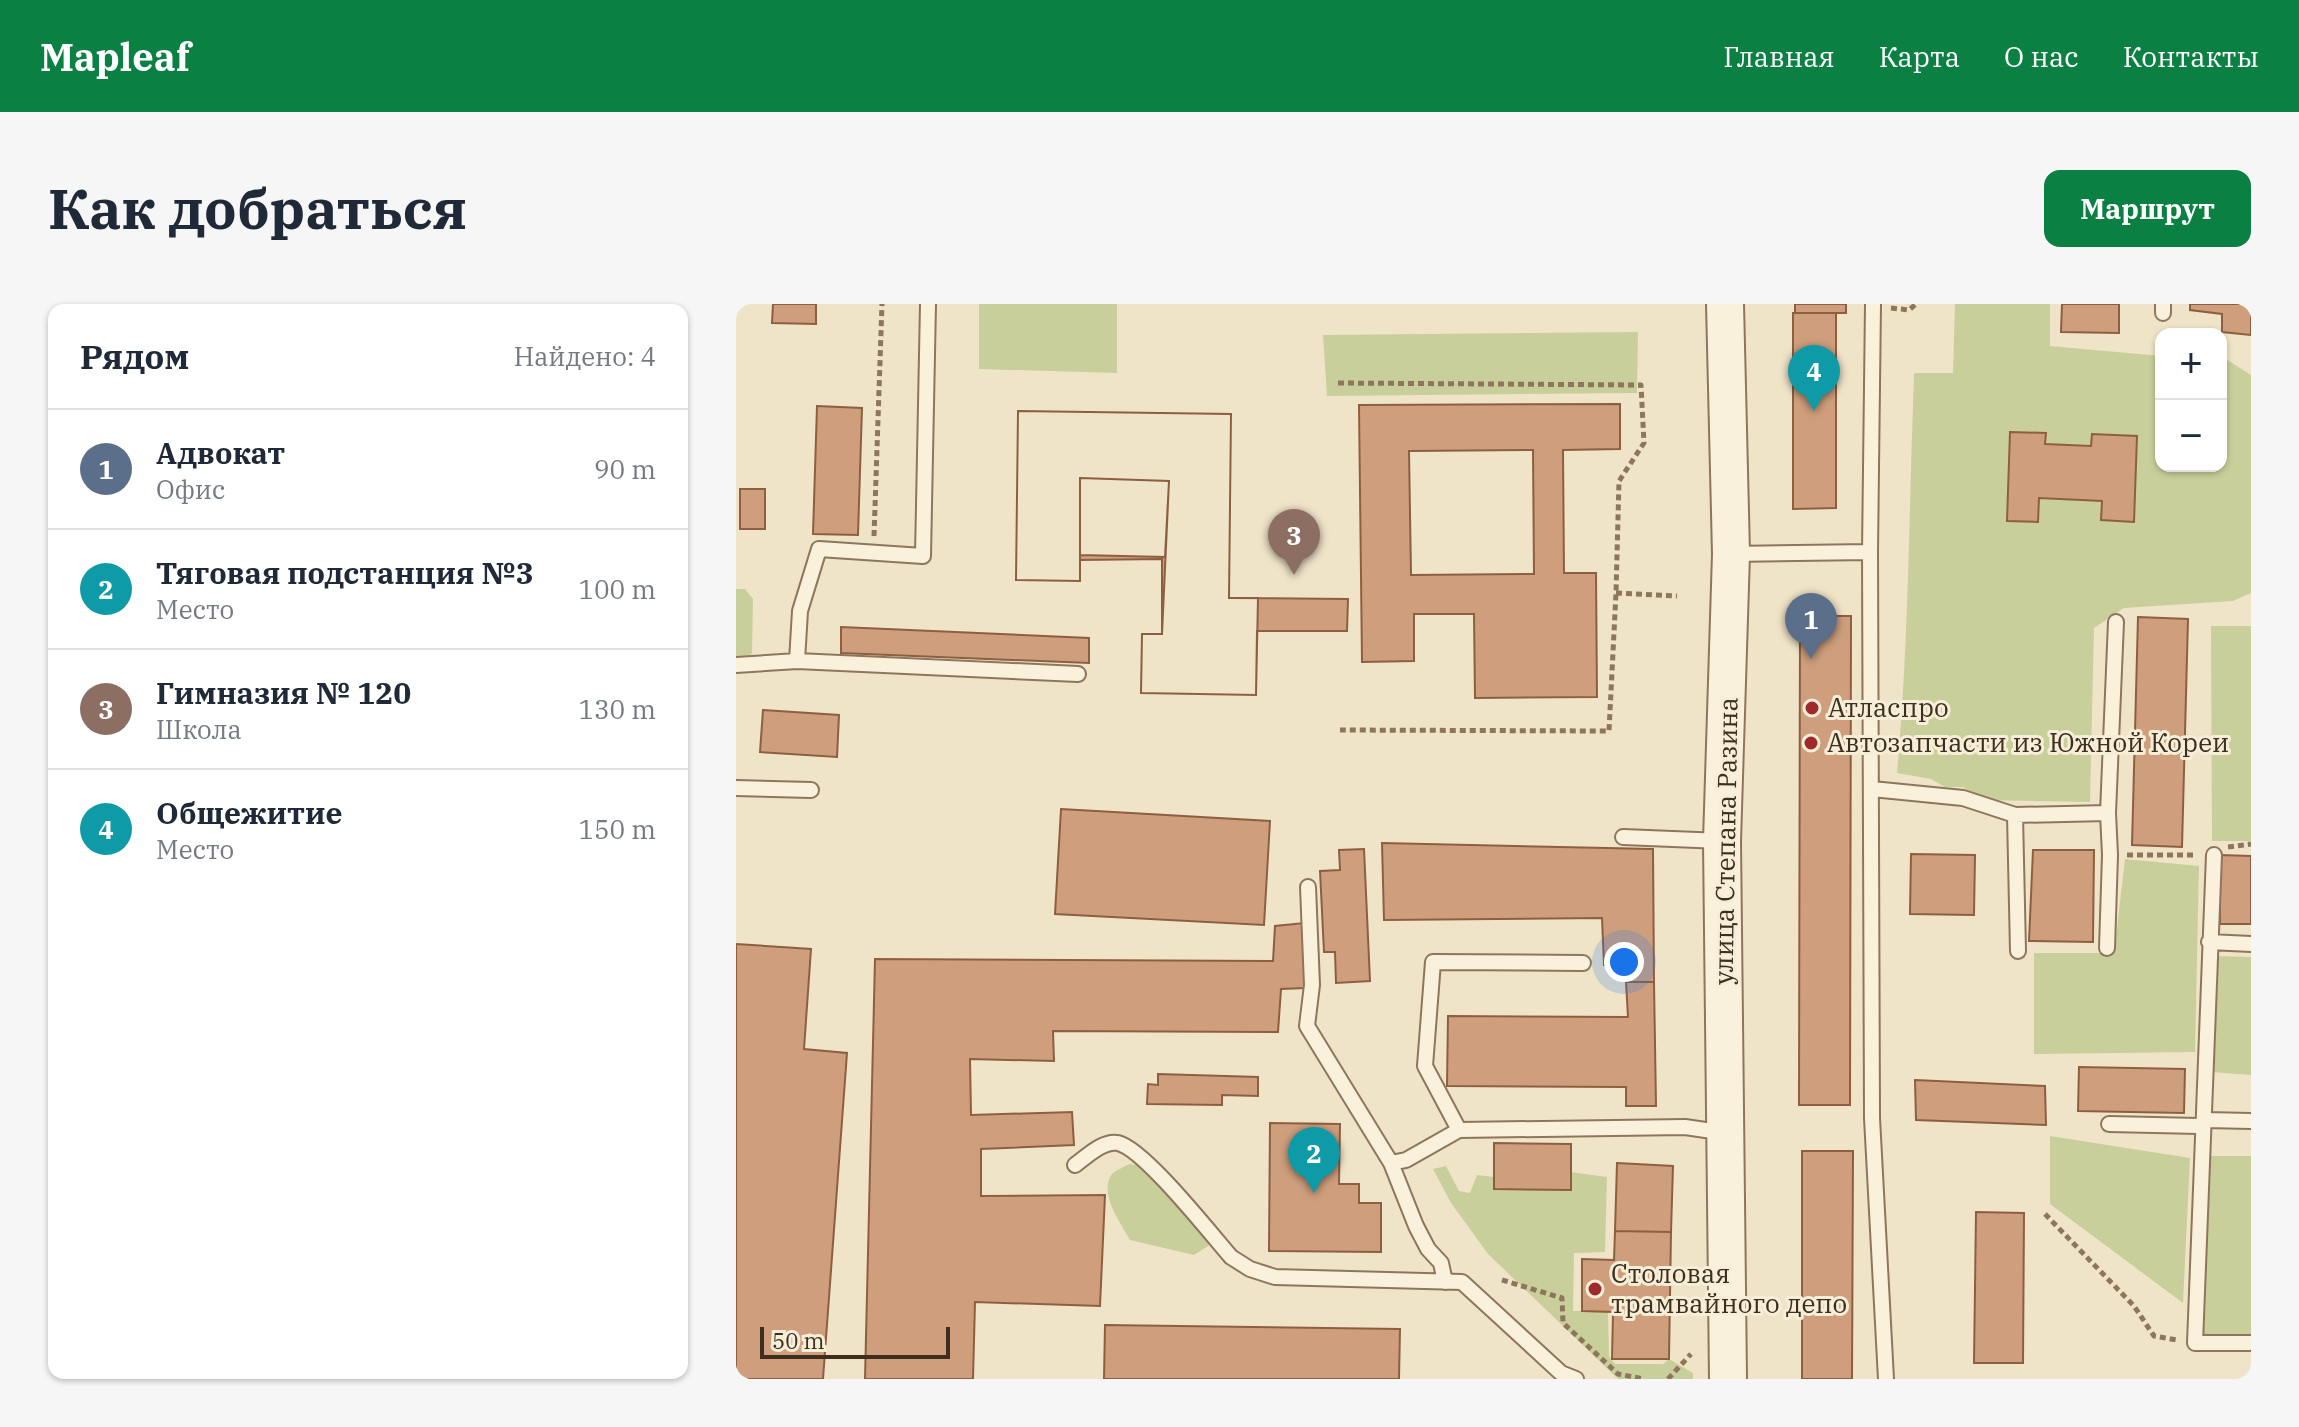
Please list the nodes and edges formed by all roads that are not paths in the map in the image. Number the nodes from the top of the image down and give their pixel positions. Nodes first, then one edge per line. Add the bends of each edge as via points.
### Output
1 (928, 304) edge
2 (1725, 304) edge
3 (1873, 306) edge
4 (1870, 552) junction
5 (1731, 554) junction
6 (2116, 622) dead end
7 (797, 661) junction
8 (736, 665) edge
9 (1078, 674) dead end
10 (736, 788) edge
11 (1872, 789) junction
12 (811, 790) dead end
13 (2108, 813) junction
14 (2015, 815) junction
15 (1623, 837) dead end
16 (1722, 841) junction
17 (2214, 855) road end
18 (1308, 887) dead end
19 (2209, 942) junction
20 (2251, 944) edge
21 (2107, 948) dead end
22 (2018, 951) dead end
23 (1583, 963) dead end
24 (2206, 1120) junction
25 (2251, 1121) edge
26 (2109, 1124) dead end
27 (1459, 1130) junction
28 (1727, 1133) junction
29 (1391, 1163) junction
30 (1075, 1165) dead end
31 (1445, 1282) junction
32 (2251, 1343) edge
33 (1576, 1379) edge
34 (1728, 1379) edge
35 (1886, 1379) edge

1 - 7 lane via 923,556 819,549 800,611
2 - 5 street, улица Степана Разина
3 - 4 lane
4 - 5 lane
4 - 11 lane
5 - 16 street, улица Степана Разина
6 - 13 lane
7 - 8 lane
7 - 9 lane
10 - 12 lane
11 - 14 lane via 1963,798
11 - 35 lane via 1872,1118
13 - 14 lane
13 - 21 lane
14 - 22 lane
15 - 16 lane
16 - 28 street, улица Степана Разина
17 - 19 lane
18 - 29 lane via 1312,985 1307,1026
19 - 20 lane
19 - 24 lane
23 - 27 lane via 1433,962 1425,1066
24 - 25 lane
24 - 26 lane via 2199,1126
24 - 32 lane via 2195,1343
27 - 28 lane via 1685,1127
27 - 29 lane
28 - 34 street, улица Степана Разина
29 - 31 lane via 1416,1226 1441,1263
30 - 31 lane via 1103,1145 1117,1143 1140,1156 1231,1257 1275,1277
31 - 33 lane via 1462,1282 1561,1373

